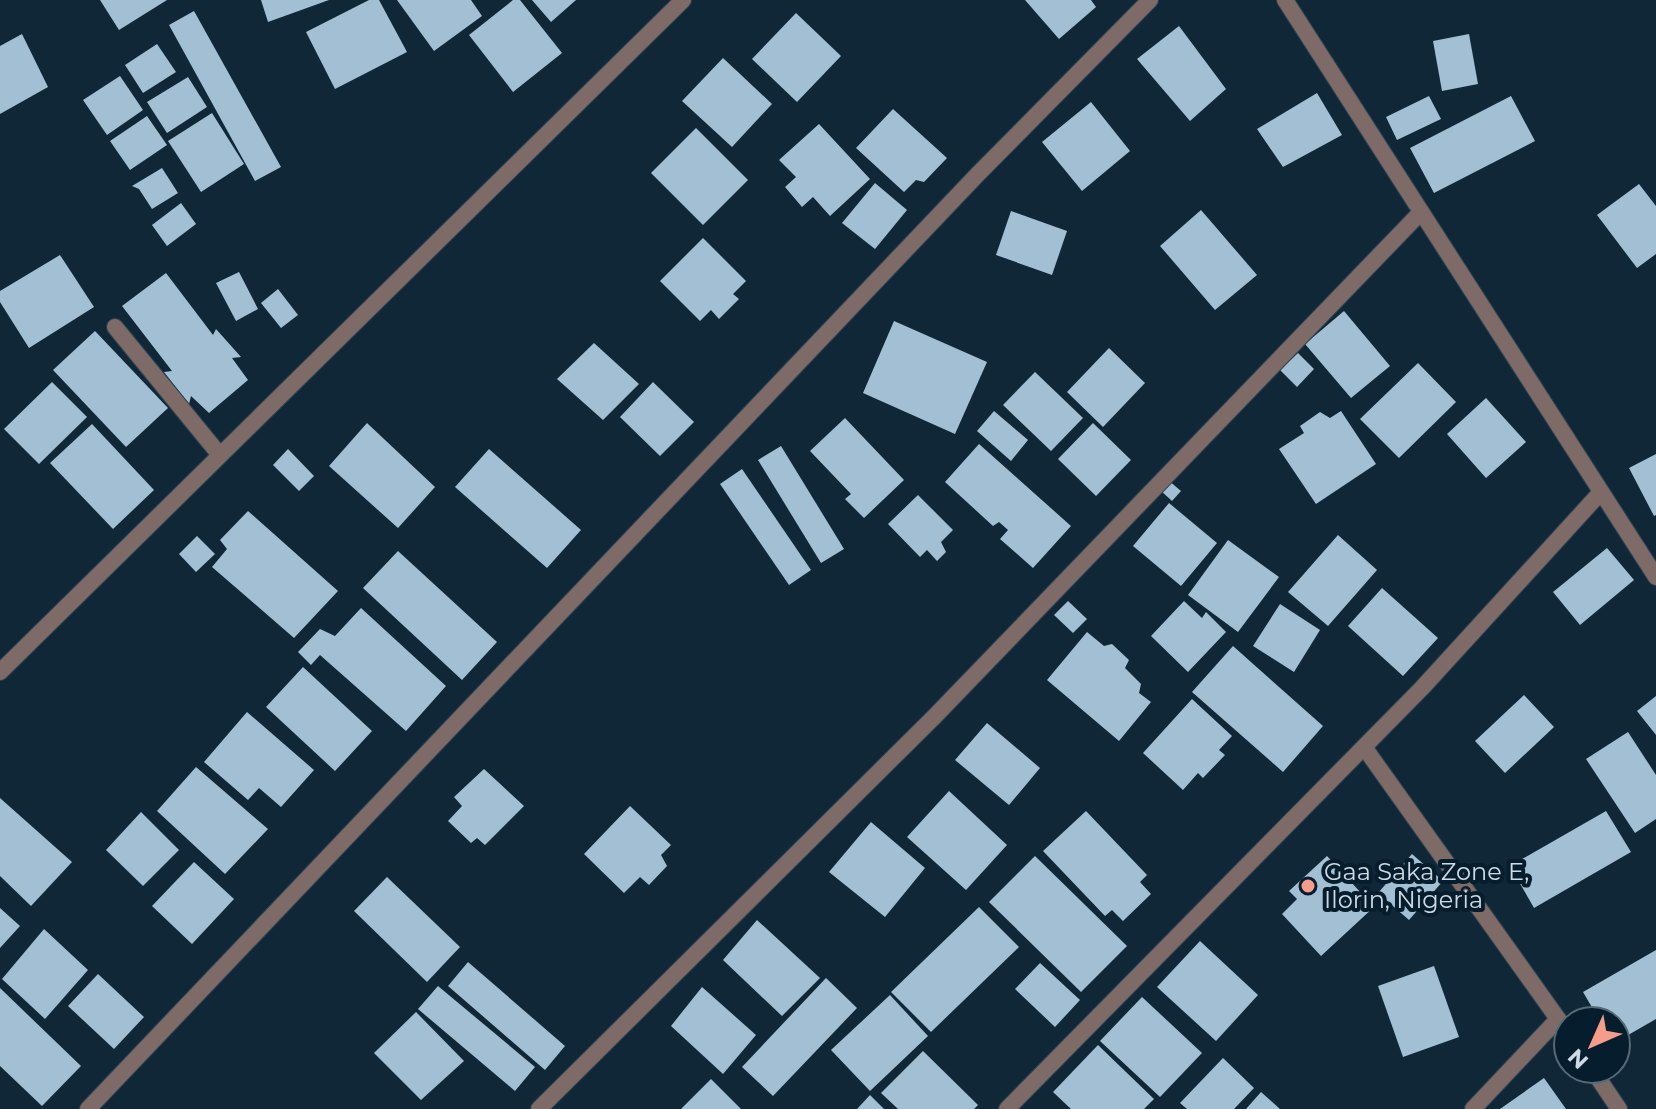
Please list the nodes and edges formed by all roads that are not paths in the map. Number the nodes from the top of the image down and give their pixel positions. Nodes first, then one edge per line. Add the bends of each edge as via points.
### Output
1 (683, 0) edge
2 (1150, 0) edge
3 (1285, 0) edge
4 (1421, 212) junction
5 (115, 327) dead end
6 (219, 454) junction
7 (1601, 492) junction
8 (1656, 577) edge
9 (0, 672) edge
10 (1364, 747) junction
11 (1552, 1011) edge
12 (1552, 1025) edge
13 (1603, 1085) edge
14 (88, 1109) edge
15 (539, 1109) edge
16 (1007, 1109) edge
17 (1473, 1109) edge
18 (1619, 1109) edge

1 - 6 street
2 - 14 street
3 - 4 street
4 - 7 street
4 - 15 street via 924,727
5 - 6 street
6 - 9 street
7 - 8 street
7 - 10 street
10 - 11 street
10 - 16 street
12 - 17 street
13 - 18 street

